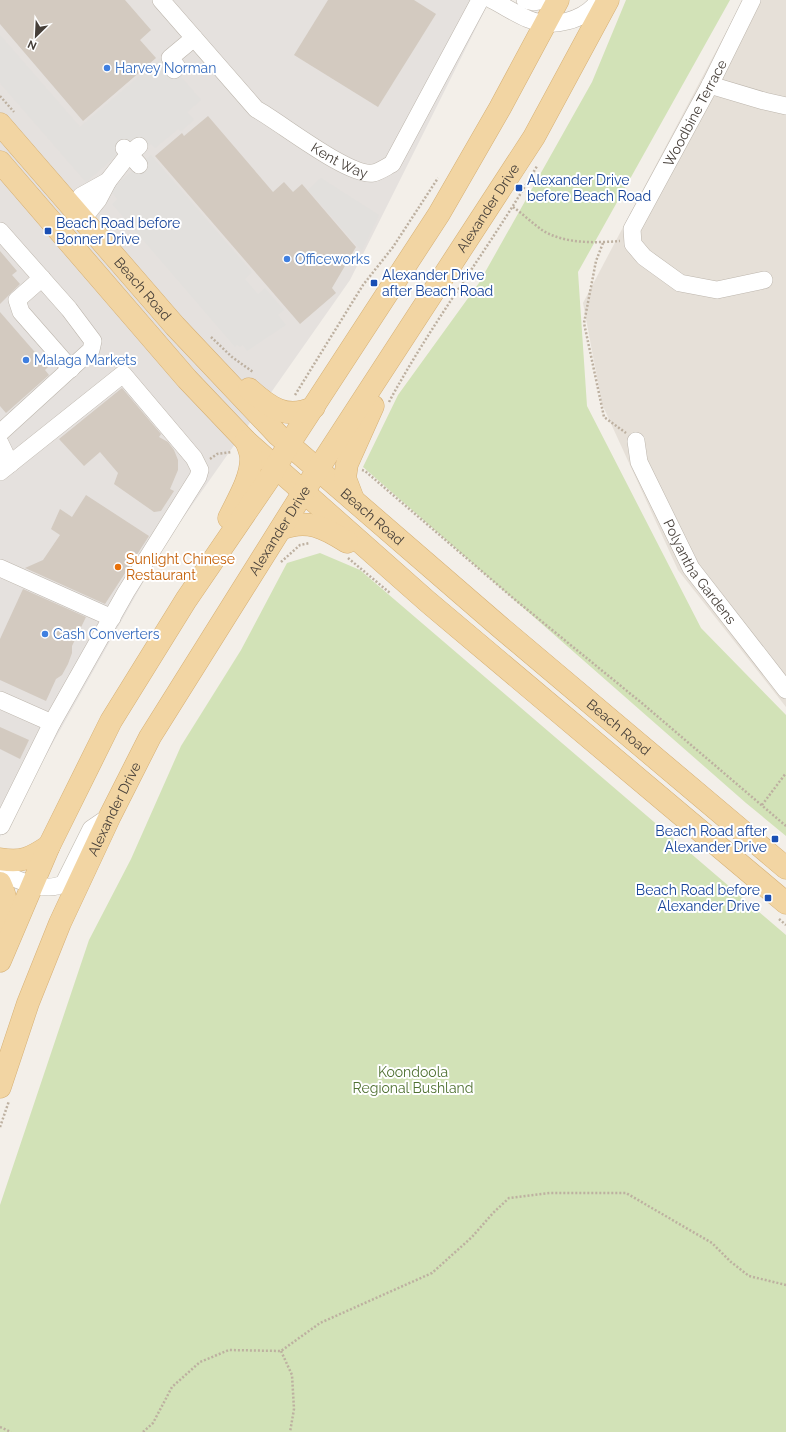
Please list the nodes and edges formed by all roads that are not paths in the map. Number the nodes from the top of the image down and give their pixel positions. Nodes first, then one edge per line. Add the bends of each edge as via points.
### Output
1 (161, 0) edge
2 (480, 0) edge
3 (492, 0) edge
4 (525, 0) edge
5 (545, 0) edge
6 (558, 0) edge
7 (599, 0) edge
8 (608, 0) edge
9 (752, 0) edge
10 (546, 22) junction
11 (194, 38) junction
12 (174, 70) dead end
13 (710, 85) junction
14 (786, 106) edge
15 (7, 118) edge
16 (133, 153) dead end
17 (0, 162) edge
18 (108, 182) junction
19 (79, 208) junction
20 (0, 230) edge
21 (42, 278) junction
22 (102, 280) junction
23 (764, 280) dead end
24 (415, 321) junction
25 (175, 326) junction
26 (71, 369) junction
27 (314, 407) junction
28 (0, 433) edge
29 (636, 441) road end
30 (0, 442) edge
31 (289, 444) junction
32 (239, 446) junction
33 (276, 466) junction
34 (5, 468) edge
35 (318, 469) junction
36 (304, 491) junction
37 (353, 499) junction
38 (281, 529) junction
39 (0, 568) edge
40 (186, 600) junction
41 (428, 602) junction
42 (112, 618) junction
43 (786, 690) edge
44 (0, 700) edge
45 (52, 723) junction
46 (110, 816) junction
47 (0, 826) edge
48 (49, 846) junction
49 (0, 859) edge
50 (786, 868) edge
51 (0, 872) edge
52 (0, 883) edge
53 (33, 884) junction
54 (780, 909) edge
55 (0, 961) edge
56 (5, 1093) edge

1 - 11 street, Kent Way
2 - 11 street, Kent Way via 392,164 372,173 352,168 311,146 274,118 256,109
3 - 10 street via 530,20
4 - 5 street
6 - 10 main road
7 - 10 street via 579,17 560,23
8 - 24 main road, Alexander Drive via 534,137
9 - 13 street, Woodbine Terrace
10 - 27 main road via 439,214
11 - 12 street via 170,58 177,67
13 - 14 street
13 - 23 street, Woodbine Terrace via 632,229 633,244 644,257 680,283 718,290
15 - 19 main road, Beach Road
16 - 18 street
17 - 22 main road, Beach Road
18 - 19 street
18 - 19 street via 98,200
19 - 22 main road via 71,217 76,235 101,266
19 - 25 main road, Beach Road
20 - 21 street
21 - 26 street via 93,341 91,350
21 - 26 street via 17,300 21,312
22 - 32 main road, Beach Road via 187,379
24 - 35 main road, Alexander Drive
24 - 37 main road via 364,423 347,464 345,478
25 - 27 main road via 204,345 259,398 275,409 291,414
25 - 31 main road, Beach Road
26 - 28 street
27 - 31 main road
29 - 43 street, Polyantha Gardens via 639,462 691,568
30 - 34 street
31 - 33 main road
31 - 35 main road, Beach Road
32 - 33 main road, Beach Road
32 - 40 main road via 251,458 241,494 222,533 199,564
33 - 36 main road, Beach Road
33 - 40 main road
34 - 42 street via 123,374 194,458 200,470 198,477
35 - 36 main road, Alexander Drive
35 - 37 main road, Beach Road
36 - 38 main road, Alexander Drive
36 - 41 main road, Beach Road
37 - 50 main road, Beach Road via 500,627
38 - 41 main road via 301,523 327,530 353,546 402,589
38 - 46 main road, Alexander Drive via 150,737
39 - 42 street
40 - 48 main road via 111,721
41 - 54 main road, Beach Road
42 - 45 street
44 - 45 street
45 - 47 street
46 - 53 street via 92,830 64,883 48,889
46 - 56 main road, Alexander Drive via 60,923 28,1003
48 - 49 main road via 30,858 19,861
48 - 53 main road
51 - 53 street
52 - 55 main road via 7,911
53 - 55 main road

